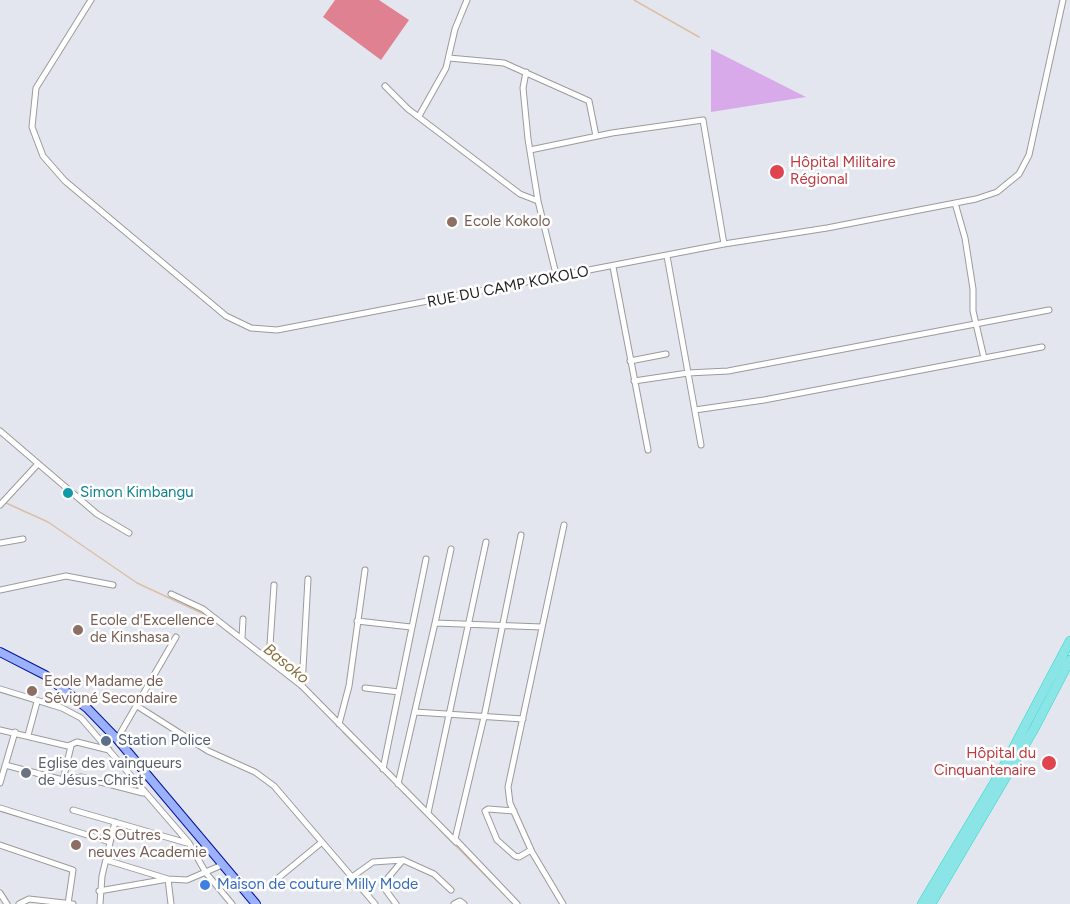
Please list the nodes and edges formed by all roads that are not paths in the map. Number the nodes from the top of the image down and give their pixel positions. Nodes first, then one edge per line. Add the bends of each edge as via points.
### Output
1 (92, 0) edge
2 (467, 0) edge
3 (1063, 0) edge
4 (449, 58) junction
5 (526, 72) junction
6 (385, 86) dead end
7 (419, 116) junction
8 (596, 136) junction
9 (530, 150) junction
10 (538, 201) junction
11 (955, 203) junction
12 (724, 244) junction
13 (667, 256) junction
14 (613, 267) junction
15 (557, 278) junction
16 (1048, 310) dead end
17 (976, 324) junction
18 (1042, 348) dead end
19 (666, 354) dead end
20 (984, 358) junction
21 (630, 361) junction
22 (688, 373) junction
23 (634, 381) junction
24 (695, 410) junction
25 (0, 431) edge
26 (701, 445) dead end
27 (648, 450) dead end
28 (37, 465) junction
29 (0, 505) edge
30 (564, 525) dead end
31 (129, 533) dead end
32 (521, 535) dead end
33 (23, 539) dead end
34 (486, 542) dead end
35 (0, 543) edge
36 (451, 549) dead end
37 (426, 559) dead end
38 (365, 570) dead end
39 (308, 579) dead end
40 (113, 585) dead end
41 (274, 585) dead end
42 (0, 590) edge
43 (171, 594) dead end
44 (243, 619) dead end
45 (357, 621) junction
46 (435, 623) junction
47 (468, 624) junction
48 (503, 626) junction
49 (411, 627) junction
50 (542, 627) junction
51 (176, 637) dead end
52 (242, 638) junction
53 (1070, 641) edge
54 (0, 652) edge
55 (269, 660) junction
56 (1070, 660) edge
57 (303, 686) junction
58 (365, 688) dead end
59 (0, 689) edge
60 (399, 692) junction
61 (37, 702) junction
62 (137, 706) junction
63 (415, 712) junction
64 (450, 715) junction
65 (484, 717) junction
66 (523, 719) junction
67 (339, 724) junction
68 (0, 730) edge
69 (15, 732) junction
70 (28, 735) junction
71 (117, 739) junction
72 (71, 746) junction
73 (110, 751) junction
74 (0, 754) edge
75 (7, 756) junction
76 (5, 765) junction
77 (383, 768) junction
78 (63, 780) junction
79 (0, 783) edge
80 (398, 784) junction
81 (144, 794) junction
82 (0, 808) edge
83 (73, 810) dead end
84 (514, 812) junction
85 (428, 813) junction
86 (115, 822) junction
87 (110, 842) junction
88 (322, 842) junction
89 (189, 843) junction
90 (456, 843) junction
91 (0, 845) edge
92 (531, 850) junction
93 (106, 860) junction
94 (403, 860) junction
95 (222, 865) junction
96 (206, 873) junction
97 (352, 877) junction
98 (168, 879) junction
99 (277, 879) dead end
100 (451, 890) dead end
101 (99, 891) junction
102 (0, 893) edge
103 (7, 904) edge
104 (19, 904) edge
105 (68, 904) edge
106 (73, 904) edge
107 (100, 904) edge
108 (171, 904) edge
109 (231, 904) edge
110 (256, 904) edge
111 (375, 904) edge
112 (396, 904) edge
113 (454, 904) edge
114 (465, 904) edge
115 (517, 904) edge
116 (563, 904) edge
117 (922, 904) edge
118 (931, 904) edge

1 - 15 street, RUE DU CAMP KOKOLO via 36,88 32,115 36,141 53,170 226,316 251,328 293,329
2 - 4 street via 454,29
3 - 11 street, RUE DU CAMP KOKOLO via 1027,162 997,192
4 - 5 street via 504,63
4 - 7 street
5 - 8 street via 589,101
5 - 9 street via 523,88
6 - 7 street
7 - 10 street via 520,194
8 - 9 street
8 - 12 street via 703,120
9 - 10 street
10 - 15 street
11 - 12 street, RUE DU CAMP KOKOLO
11 - 17 street via 965,238
12 - 13 street, RUE DU CAMP KOKOLO
13 - 14 street, RUE DU CAMP KOKOLO
13 - 22 street
14 - 15 street, RUE DU CAMP KOKOLO
14 - 21 street
16 - 17 street
17 - 20 street
17 - 22 street via 728,371
18 - 20 street
19 - 21 street
20 - 24 street
21 - 23 street
22 - 23 street
22 - 24 street
23 - 27 street
24 - 26 street
25 - 28 street
28 - 29 street
28 - 31 street via 97,514
30 - 50 street
32 - 48 street
33 - 35 street
34 - 47 street
36 - 46 street
37 - 49 street
38 - 45 street
39 - 57 street
40 - 42 street via 66,576
41 - 55 street
43 - 52 street via 203,609
44 - 52 street
45 - 49 street
45 - 67 street via 349,686
46 - 47 street
46 - 63 street
47 - 48 street
47 - 64 street
48 - 50 street
48 - 65 street
49 - 60 street
50 - 66 street
51 - 62 street
52 - 55 street
53 - 117 highway via 999,775
54 - 71 main road via 64,688
55 - 57 street
56 - 118 highway
57 - 67 street
58 - 60 street
59 - 61 street
60 - 77 street
61 - 70 street
61 - 73 street via 76,714
62 - 71 street
62 - 88 street via 208,751 255,772 274,786
63 - 64 street
63 - 80 street
64 - 65 street
64 - 85 street
65 - 66 street
65 - 90 street
66 - 84 street via 508,787
67 - 77 street
68 - 69 street
69 - 70 street
69 - 75 street
70 - 72 street
71 - 95 main road
72 - 73 street via 77,742
72 - 78 street
73 - 81 street
74 - 75 street
75 - 76 street
76 - 78 street
76 - 79 street
77 - 80 street
78 - 81 street via 81,777
80 - 85 street
81 - 89 street
82 - 87 street
83 - 86 street
84 - 92 street
84 - 92 street via 485,811 497,840 516,857
85 - 90 street
86 - 87 street
86 - 89 street
87 - 93 street
88 - 97 street
88 - 99 street
89 - 96 street
90 - 115 street
91 - 105 street via 73,870
92 - 116 street
93 - 98 street
93 - 101 street
94 - 97 street via 373,862
94 - 100 street via 434,874
94 - 112 street via 382,885
95 - 96 street
95 - 110 main road
96 - 98 street via 187,880
96 - 109 street
97 - 111 street
98 - 101 street
98 - 108 street
101 - 107 street
102 - 103 street
104 - 105 street via 29,899
105 - 106 street
113 - 114 street

